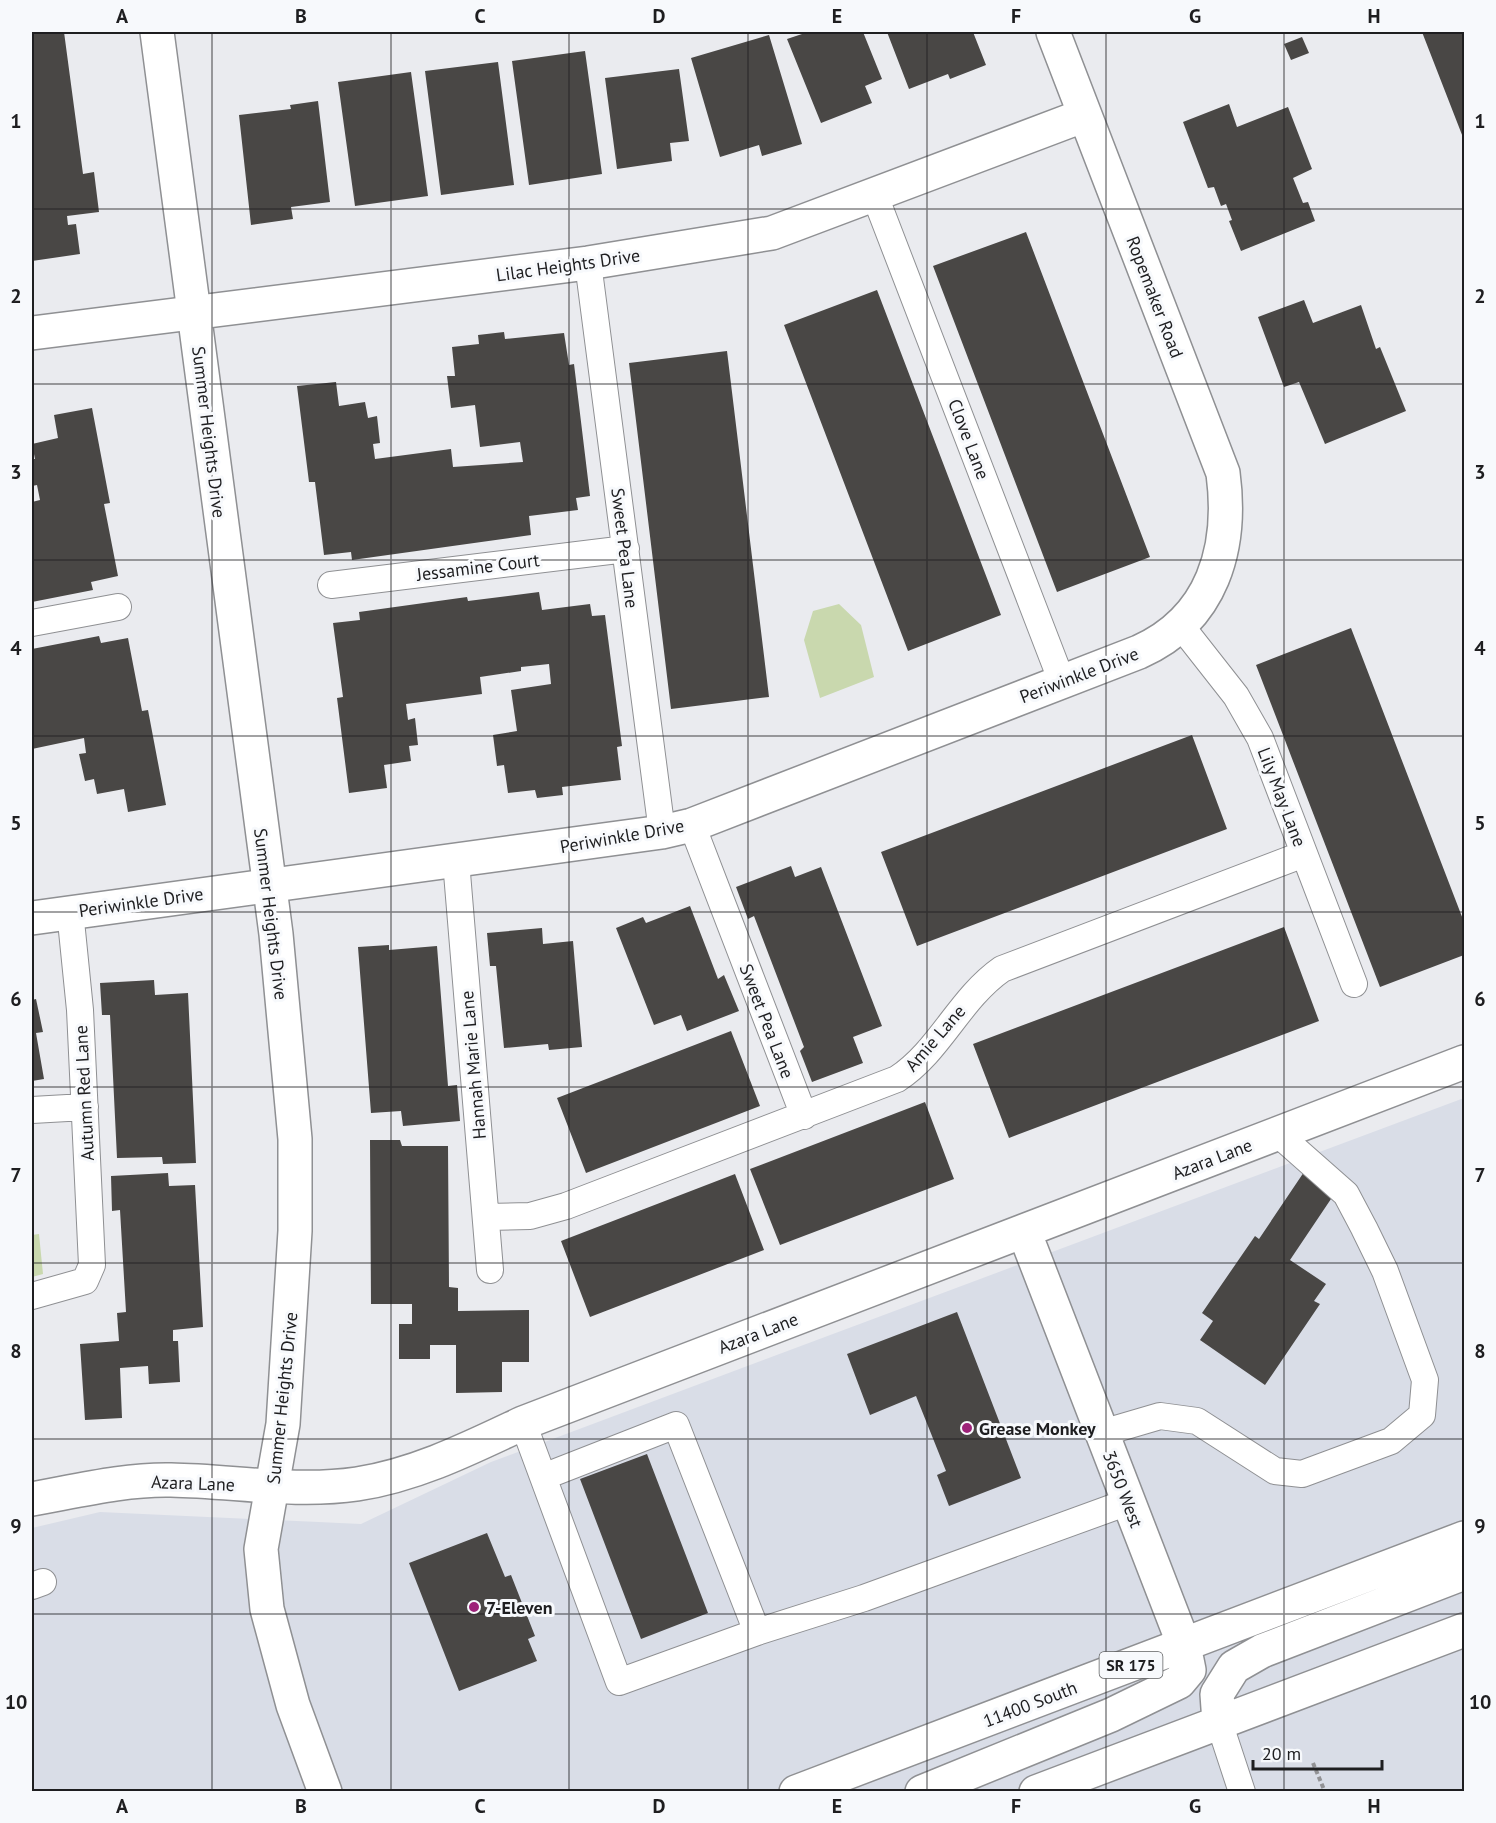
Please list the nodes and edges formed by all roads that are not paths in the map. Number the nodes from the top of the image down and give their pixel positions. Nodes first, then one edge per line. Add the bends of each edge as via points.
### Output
1 (157, 32) edge
2 (1053, 32) edge
3 (1085, 115) junction
4 (875, 196) junction
5 (588, 263) junction
6 (193, 312) junction
7 (32, 333) edge
8 (626, 549) junction
9 (1218, 568) joint
10 (331, 585) dead end
11 (118, 607) dead end
12 (32, 623) edge
13 (1180, 626) junction
14 (1062, 682) junction
15 (677, 828) junction
16 (1304, 854) junction
17 (456, 861) junction
18 (267, 885) junction
19 (70, 911) junction
20 (32, 918) edge
21 (1353, 984) dead end
22 (1464, 1062) edge
23 (85, 1107) junction
24 (32, 1110) edge
25 (804, 1116) junction
26 (1278, 1134) junction
27 (486, 1217) junction
28 (1024, 1231) junction
29 (490, 1270) dead end
30 (32, 1296) edge
31 (523, 1423) junction
32 (1102, 1433) junction
33 (543, 1477) junction
34 (273, 1487) junction
35 (32, 1499) edge
36 (1128, 1502) junction
37 (1464, 1538) edge
38 (1464, 1573) edge
39 (1464, 1630) edge
40 (757, 1632) junction
41 (1184, 1645) junction
42 (1219, 1722) junction
43 (325, 1791) edge
44 (796, 1791) edge
45 (922, 1791) edge
46 (1036, 1791) edge
47 (1242, 1791) edge

1 - 6 street, Summer Heights Drive
2 - 3 street, Ropemaker Road
3 - 4 street, Lilac Heights Drive
3 - 9 street, Ropemaker Road via 1223,473 1226,520
4 - 5 street, Lilac Heights Drive via 772,233
4 - 14 lane, Clove Lane
5 - 6 street, Lilac Heights Drive
5 - 8 lane, Sweet Pea Lane
6 - 7 street, Lilac Heights Drive
6 - 18 street, Summer Heights Drive
8 - 10 lane, Jessamine Court
8 - 15 lane, Sweet Pea Lane
9 - 13 street, Periwinkle Drive via 1202,599
11 - 12 lane
13 - 14 street, Periwinkle Drive via 1152,646
13 - 16 lane, Lily May Lane via 1248,715
14 - 15 street, Periwinkle Drive
15 - 17 street, Periwinkle Drive
15 - 25 lane, Sweet Pea Lane
16 - 21 lane, Lily May Lane
16 - 25 lane, Amie Lane via 1002,969 978,987 908,1072
17 - 18 street, Periwinkle Drive
17 - 27 lane, Hannah Marie Lane
18 - 19 street, Periwinkle Drive
18 - 34 street, Summer Heights Drive via 276,934 295,1150 291,1326
19 - 20 street, Periwinkle Drive
19 - 23 lane, Autumn Red Lane
22 - 26 street, Azara Lane
23 - 24 lane
23 - 30 lane, Autumn Red Lane via 90,1274 77,1285
25 - 27 lane, Amie Lane via 566,1206 530,1216
26 - 28 street, Azara Lane
26 - 32 lane via 1346,1194 1364,1228 1385,1271 1425,1380 1422,1414 1391,1441 1302,1474 1275,1471 1197,1421 1160,1416
27 - 29 lane, Hannah Marie Lane
28 - 31 street, Azara Lane
28 - 32 street, 3650 West
31 - 33 lane
31 - 34 street, Azara Lane via 457,1454 386,1479
32 - 36 street, 3650 West
33 - 40 lane via 676,1425
33 - 40 lane via 619,1682
34 - 35 street, Azara Lane via 169,1480
34 - 43 street, Summer Heights Drive via 261,1549 267,1609 293,1705
36 - 40 lane via 864,1598
36 - 41 street, 3650 West
37 - 41 street, 11400 South / SR 175
38 - 42 street via 1262,1651 1234,1667 1217,1694
39 - 42 street
41 - 44 street, 11400 South / SR 175
41 - 45 street, 3650 West via 1189,1670 1179,1682 1111,1715
42 - 46 street
42 - 47 lane

